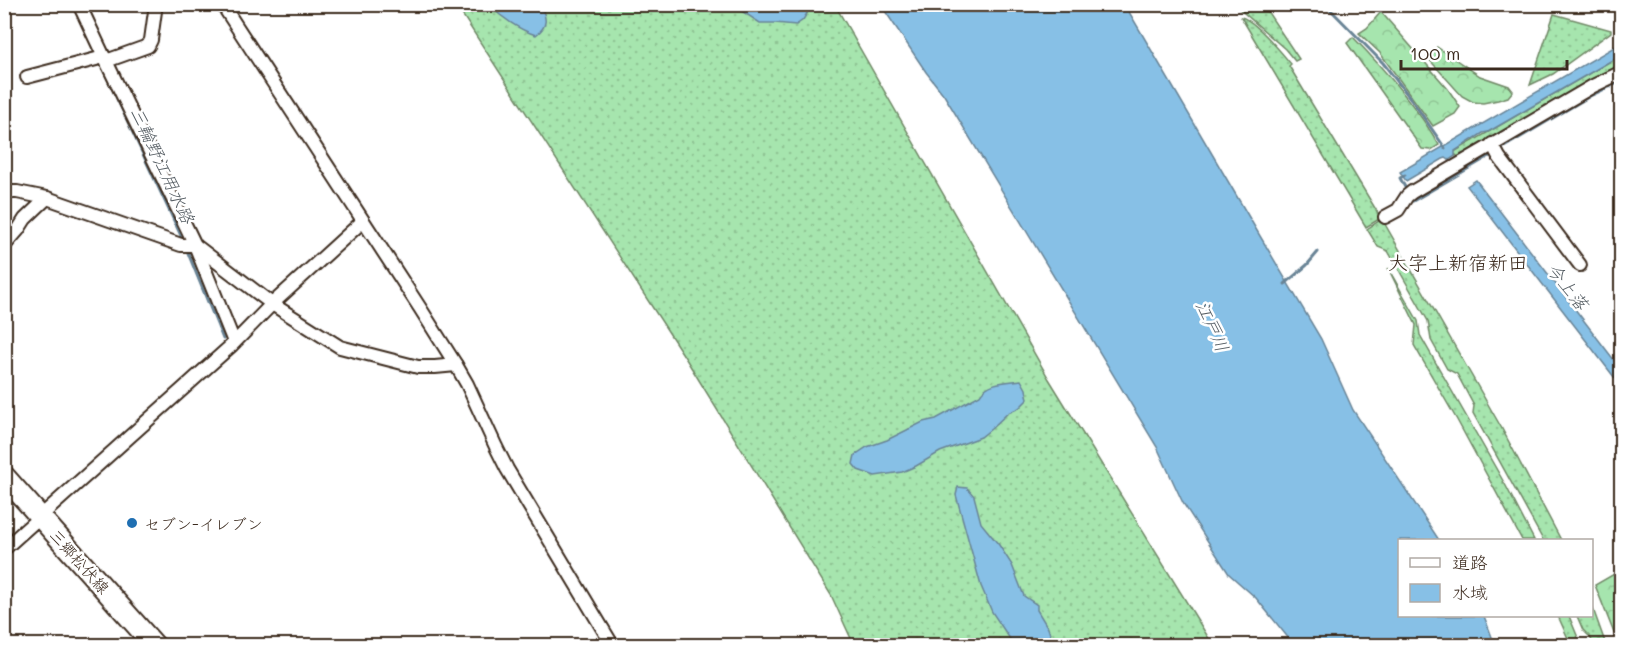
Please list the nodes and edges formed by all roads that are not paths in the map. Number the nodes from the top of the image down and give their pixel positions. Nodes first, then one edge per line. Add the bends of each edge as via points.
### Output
1 (79, 4) edge
2 (156, 4) edge
3 (222, 4) edge
4 (106, 59) junction
5 (1622, 72) edge
6 (27, 77) dead end
7 (1495, 150) junction
8 (4, 192) edge
9 (48, 198) junction
10 (1385, 217) dead end
11 (363, 221) junction
12 (195, 245) junction
13 (4, 246) edge
14 (1580, 265) dead end
15 (272, 304) junction
16 (234, 342) junction
17 (456, 365) junction
18 (4, 476) edge
19 (41, 517) junction
20 (4, 549) edge
21 (155, 645) edge
22 (613, 645) edge

1 - 4 street
2 - 4 street via 148,46
3 - 11 street
4 - 6 street
4 - 12 street
5 - 7 street via 1593,86
7 - 10 street via 1410,194 1398,210
7 - 14 street
8 - 9 street
9 - 12 street via 181,245
9 - 13 street
11 - 15 street
11 - 17 street
12 - 15 street
12 - 16 street
15 - 16 street
15 - 17 street via 340,347 418,367
16 - 19 street
17 - 22 street via 507,469
18 - 19 main road, 三郷松伏線
19 - 20 street
19 - 21 main road, 三郷松伏線

